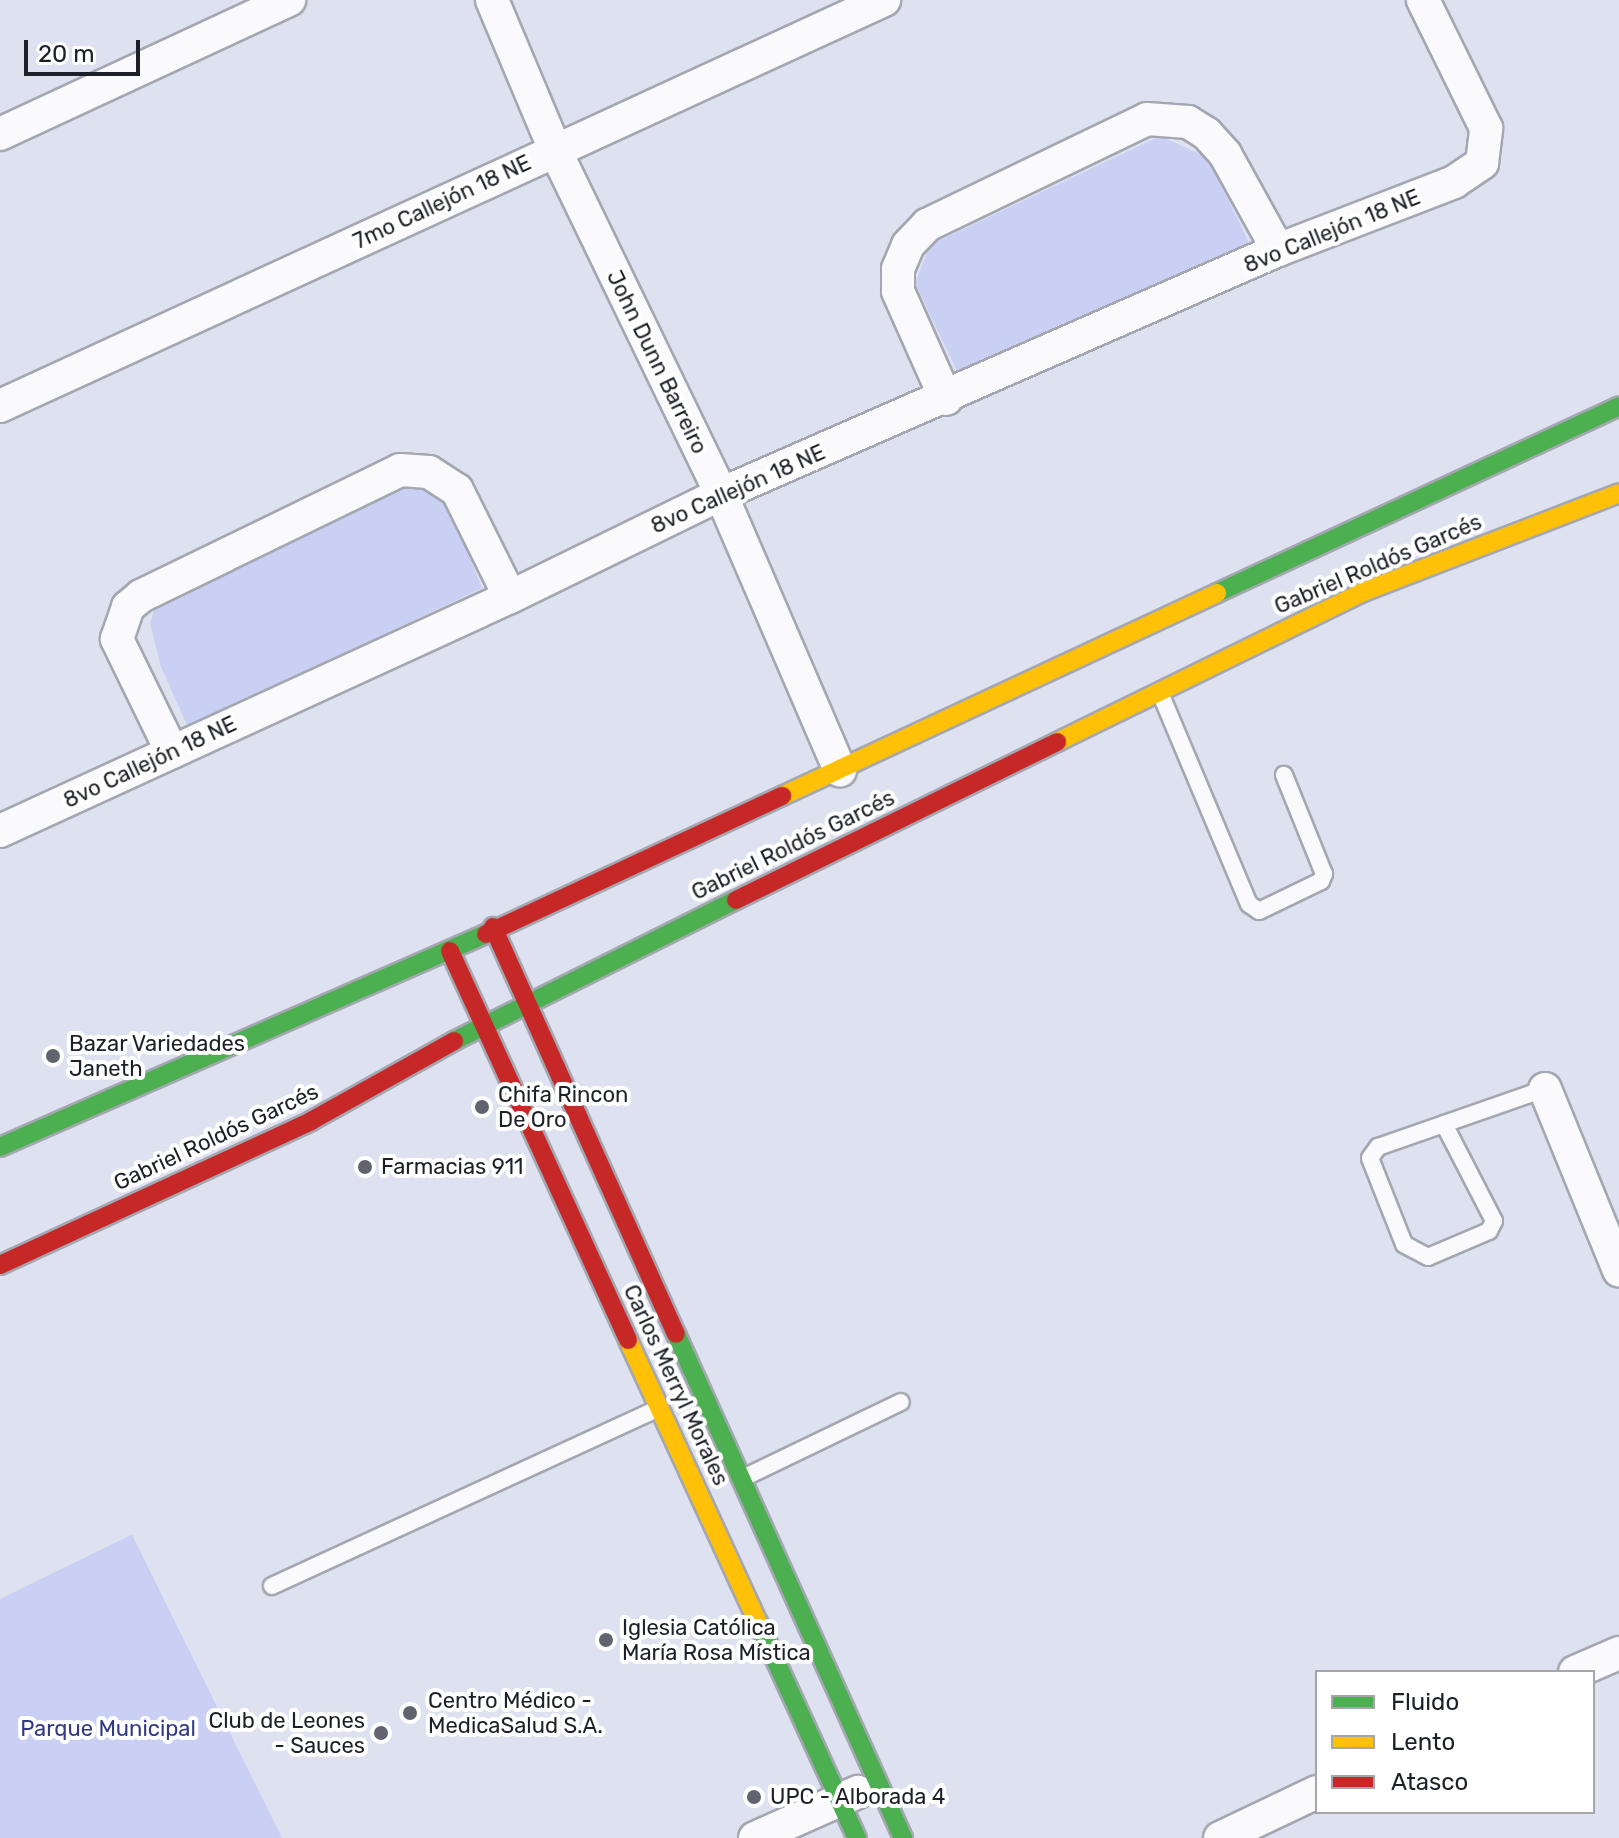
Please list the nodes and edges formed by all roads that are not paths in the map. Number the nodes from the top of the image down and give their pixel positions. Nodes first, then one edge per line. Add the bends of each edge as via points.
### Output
1 (289, 0) edge
2 (492, 0) edge
3 (884, 0) edge
4 (1423, 0) edge
5 (0, 134) edge
6 (555, 150) junction
7 (1278, 250) junction
8 (946, 399) junction
9 (0, 406) edge
10 (1619, 406) edge
11 (1619, 493) edge
12 (721, 494) junction
13 (510, 597) junction
14 (1159, 690) junction
15 (172, 752) junction
16 (840, 770) junction
17 (1284, 775) dead end
18 (0, 831) edge
19 (493, 927) junction
20 (450, 951) junction
21 (528, 1004) junction
22 (484, 1024) junction
23 (1545, 1089) joint
24 (1444, 1124) junction
25 (0, 1147) edge
26 (0, 1265) edge
27 (1619, 1270) edge
28 (901, 1402) dead end
29 (660, 1408) junction
30 (722, 1489) junction
31 (272, 1586) dead end
32 (1619, 1653) edge
33 (1580, 1670) edge
34 (878, 1783) junction
35 (1315, 1793) edge
36 (840, 1800) junction
37 (755, 1838) edge
38 (857, 1838) edge
39 (903, 1838) edge
40 (1220, 1838) edge

1 - 5 street
2 - 6 street, John Dunn Barreiro
3 - 6 street, 7mo Callejón 18 NE
4 - 7 street, 8vo Callejón 18 NE via 1486,128 1482,163 1454,182
6 - 9 street, 7mo Callejón 18 NE
6 - 12 street, John Dunn Barreiro
7 - 8 street, 8vo Callejón 18 NE
7 - 8 street via 1225,154 1207,134 1177,119 1147,119 927,225 908,245 898,269 898,291
8 - 12 street, 8vo Callejón 18 NE
10 - 16 main road, Gabriel Roldós Garcés
11 - 14 main road, Gabriel Roldós Garcés via 1363,592
12 - 13 street, 8vo Callejón 18 NE
12 - 16 street, John Dunn Barreiro
13 - 15 street, 8vo Callejón 18 NE
13 - 15 street via 457,490 429,472 400,470 128,607 117,639
14 - 17 lane via 1249,904 1259,911 1321,881 1324,874
14 - 21 main road, Gabriel Roldós Garcés
15 - 18 street, 8vo Callejón 18 NE
16 - 19 main road, Gabriel Roldós Garcés
19 - 20 main road, Gabriel Roldós Garcés
19 - 21 main road, Carlos Merryl Morales
20 - 22 main road, Carlos Merryl Morales
20 - 25 main road, Gabriel Roldós Garcés
21 - 22 main road, Gabriel Roldós Garcés
21 - 30 main road, Carlos Merryl Morales
22 - 26 main road, Gabriel Roldós Garcés via 311,1121
22 - 29 main road, Carlos Merryl Morales
23 - 24 lane
23 - 27 street
24 - 24 lane via 1494,1221 1489,1231 1428,1257 1404,1244 1369,1166 1378,1147
28 - 30 lane
29 - 30 main road, Carlos Merryl Morales
29 - 31 lane
30 - 34 main road, Carlos Merryl Morales
30 - 36 main road, Carlos Merryl Morales
32 - 33 street
34 - 36 street
34 - 39 main road, Carlos Merryl Morales
35 - 40 street
36 - 37 street
36 - 38 main road, Carlos Merryl Morales

